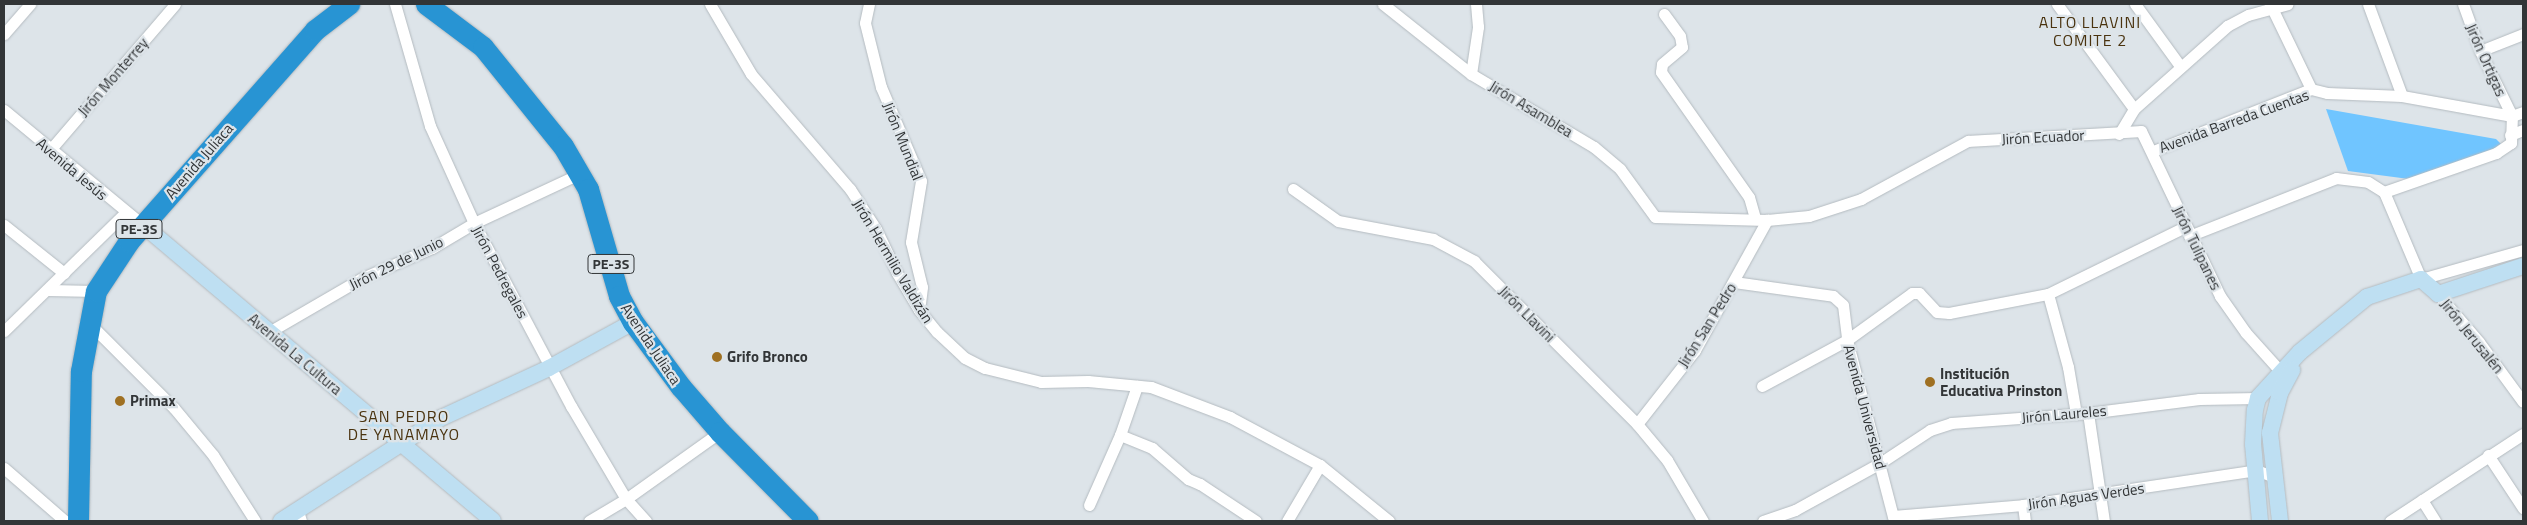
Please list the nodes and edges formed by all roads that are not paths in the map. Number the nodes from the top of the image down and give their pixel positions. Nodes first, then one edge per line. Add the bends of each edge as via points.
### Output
1 (30, 4) edge
2 (175, 4) edge
3 (345, 4) edge
4 (395, 4) edge
5 (426, 4) edge
6 (710, 4) edge
7 (1383, 4) edge
8 (1476, 4) edge
9 (2057, 4) edge
10 (2136, 4) edge
11 (2288, 4) edge
12 (2368, 4) edge
13 (2463, 4) edge
14 (871, 5) edge
15 (2271, 6) edge
16 (1664, 14) dead end
17 (4, 34) edge
18 (2523, 34) edge
19 (2480, 51) junction
20 (2180, 66) junction
21 (1472, 74) junction
22 (2311, 89) junction
23 (2402, 96) junction
24 (2134, 109) junction
25 (4, 110) edge
26 (2523, 112) edge
27 (2512, 116) junction
28 (2523, 130) edge
29 (2119, 134) junction
30 (2510, 135) junction
31 (50, 150) junction
32 (2153, 151) junction
33 (581, 173) junction
34 (1293, 189) dead end
35 (2384, 192) junction
36 (125, 213) junction
37 (1755, 218) junction
38 (1767, 220) junction
39 (474, 222) junction
40 (4, 225) edge
41 (143, 225) junction
42 (2187, 231) junction
43 (2523, 250) edge
44 (2523, 266) edge
45 (64, 273) junction
46 (2421, 280) junction
47 (1734, 282) junction
48 (48, 290) junction
49 (96, 291) junction
50 (2048, 294) junction
51 (2438, 294) junction
52 (919, 310) junction
53 (88, 322) junction
54 (633, 322) junction
55 (4, 331) edge
56 (269, 332) junction
57 (1847, 340) junction
58 (2300, 352) junction
59 (549, 368) junction
60 (2281, 372) junction
61 (1137, 386) junction
62 (1762, 386) dead end
63 (2258, 398) junction
64 (2523, 402) edge
65 (2088, 413) junction
66 (2076, 414) junction
67 (1637, 424) junction
68 (720, 432) junction
69 (2523, 434) edge
70 (1120, 435) junction
71 (400, 444) junction
72 (2488, 455) junction
73 (1880, 463) junction
74 (1320, 465) junction
75 (4, 468) edge
76 (2256, 470) junction
77 (2277, 478) junction
78 (2101, 495) junction
79 (626, 499) junction
80 (2422, 500) junction
81 (1089, 505) dead end
82 (2023, 505) junction
83 (2523, 508) edge
84 (299, 516) edge
85 (1894, 519) edge
86 (65, 521) edge
87 (78, 521) edge
88 (256, 521) edge
89 (281, 521) edge
90 (493, 521) edge
91 (589, 521) edge
92 (646, 521) edge
93 (808, 521) edge
94 (1256, 521) edge
95 (1287, 521) edge
96 (1389, 521) edge
97 (1704, 521) edge
98 (1763, 521) edge
99 (2025, 521) edge
100 (2104, 521) edge
101 (2260, 521) edge
102 (2280, 521) edge
103 (2390, 521) edge
104 (2435, 521) edge

1 - 17 street
2 - 31 street, Jirón Monterrey
3 - 41 highway, Avenida Juliaca / PE-3S via 315,30
4 - 39 street, Jirón Pedregales via 430,126
5 - 33 highway, Avenida Juliaca / PE-3S via 483,47 552,130
6 - 52 street, Jirón Hermilio Valdizán via 750,74 850,189 876,229
7 - 21 street, Jirón Asamblea
8 - 21 street via 1478,27
9 - 24 street
10 - 20 street
11 - 15 street
12 - 23 street
13 - 19 street, Jirón Ortigas
14 - 52 street, Jirón Mundial via 870,47 881,87 922,181 911,242 922,287
15 - 20 street via 2227,26
15 - 22 street
16 - 37 street via 1680,36 1682,47 1662,64 1661,72 1749,197
18 - 19 street
19 - 27 street, Jirón Ortigas
20 - 24 street
21 - 37 street, Jirón Asamblea via 1594,147 1620,169 1651,215 1671,219
22 - 23 street, Avenida Barreda Cuentas via 2327,94
22 - 32 street, Avenida Barreda Cuentas
23 - 27 street, Avenida Barreda Cuentas
24 - 29 street
25 - 31 street, Avenida Jesús
26 - 27 street
27 - 30 street
28 - 30 street
29 - 32 street, Jirón Tulipanes via 2141,131
29 - 38 street, Jirón Ecuador via 1968,140 1861,199 1830,212
30 - 35 street via 2512,143 2507,149
31 - 36 street, Avenida Jesús
32 - 42 street, Jirón Tulipanes
33 - 39 street, Jirón 29 de Junio
33 - 54 highway, Avenida Juliaca / PE-3S via 603,235 619,296
34 - 67 street, Jirón Llavini via 1338,221 1433,239 1474,261
35 - 42 street via 2368,182 2336,178
35 - 46 street
36 - 41 street, Avenida Jesús
36 - 45 street
37 - 38 street, Jirón Ecuador
38 - 47 street, Jirón San Pedro
39 - 56 street, Jirón 29 de Junio via 432,248 362,278
39 - 59 street, Jirón Pedregales
40 - 45 street
41 - 49 highway, Avenida Juliaca / PE-3S via 118,255
41 - 56 street, Avenida La Cultura
42 - 50 street
42 - 60 street, Jirón Tulipanes via 2220,296 2246,333
43 - 46 street
44 - 51 street
45 - 48 street
46 - 51 street
46 - 58 street via 2367,298
47 - 57 street, Avenida Universidad via 1833,296 1843,305
47 - 67 street, Jirón San Pedro via 1695,350
48 - 49 street
48 - 55 street
49 - 53 highway, Avenida Juliaca / PE-3S
50 - 57 street via 1949,313 1937,312 1919,293 1912,293
50 - 66 street via 2068,367
51 - 64 street, Jirón Jerusalén via 2479,342
52 - 61 street, Jirón Hermilio Valdizán via 936,332 965,358 985,368 1041,382 1088,381
53 - 87 highway, Avenida Juliaca / PE-3S via 81,371
53 - 88 street via 174,408 213,455
54 - 59 street
54 - 68 highway, Avenida Juliaca / PE-3S via 681,387
56 - 71 street, Avenida La Cultura
57 - 62 street
57 - 73 street, Avenida Universidad
58 - 60 street
58 - 77 street via 2272,418 2270,433
59 - 71 street via 441,418
59 - 79 street, Jirón Pedregales
60 - 63 street
61 - 70 street
61 - 74 street, Jirón Hermilio Valdizán via 1150,387 1230,417
63 - 65 street, Jirón Laureles via 2199,399
63 - 76 street via 2253,444
65 - 66 street, Jirón Laureles
65 - 78 street
66 - 73 street, Jirón Laureles via 1951,423 1930,430
67 - 97 street, Jirón Llavini via 1667,460
68 - 79 street
68 - 93 highway, Avenida Juliaca / PE-3S
69 - 72 street
70 - 81 street
70 - 94 street via 1152,448 1188,479
71 - 84 street
71 - 90 street, Avenida La Cultura
72 - 80 street
72 - 83 street
73 - 85 street, Avenida Universidad
73 - 98 street, Jirón Laureles via 1795,510
74 - 95 street
74 - 96 street, Jirón Hermilio Valdizán
75 - 86 street
76 - 77 street
76 - 78 street, Jirón Aguas Verdes
76 - 101 street
77 - 102 street
78 - 82 street, Jirón Aguas Verdes
78 - 100 street
79 - 91 street
79 - 92 street, Jirón Pedregales
80 - 103 street
80 - 104 street
82 - 85 street, Jirón Aguas Verdes
82 - 99 street
84 - 89 street

